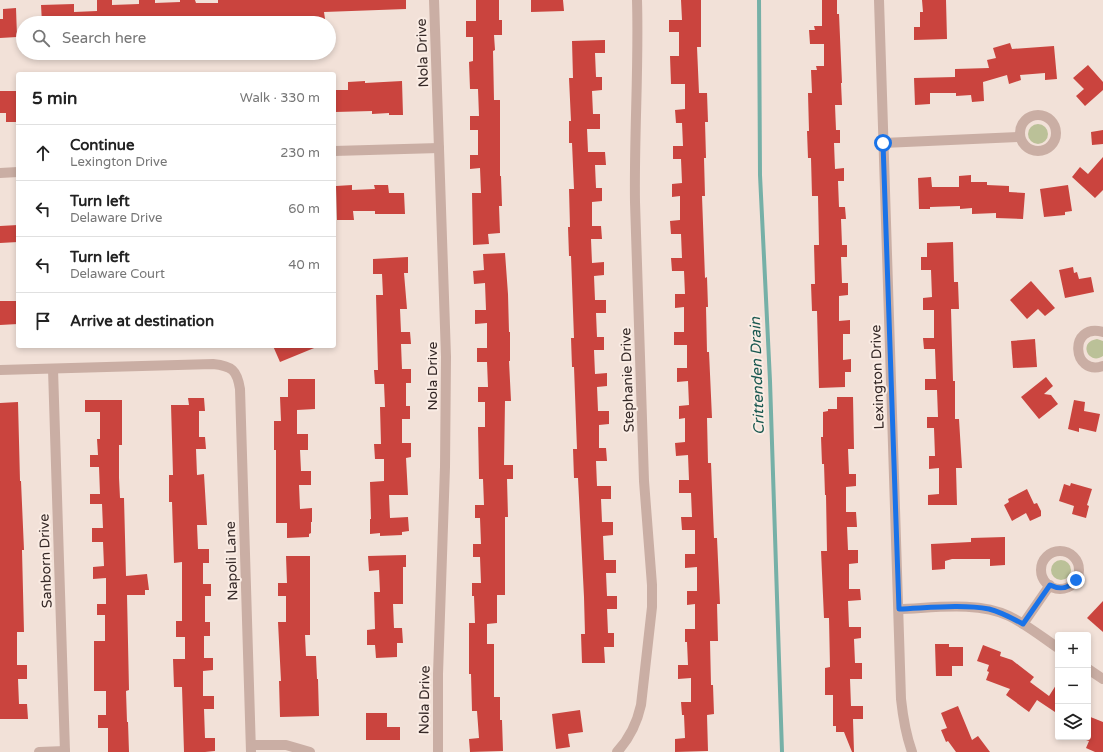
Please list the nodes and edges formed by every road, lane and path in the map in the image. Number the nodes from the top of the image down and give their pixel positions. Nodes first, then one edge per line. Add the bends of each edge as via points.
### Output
1 (434, 0) edge
2 (637, 0) edge
3 (879, 0) edge
4 (1020, 137) dead end
5 (883, 143) junction
6 (439, 148) junction
7 (336, 151) edge
8 (16, 172) edge
9 (0, 173) edge
10 (1103, 332) edge
11 (1103, 366) edge
12 (53, 369) junction
13 (0, 370) edge
14 (1050, 585) dead end
15 (899, 609) junction
16 (1023, 624) junction
17 (1055, 646) edge
18 (1091, 671) edge
19 (1103, 679) edge
20 (251, 748) edge
21 (623, 750) edge
22 (39, 752) edge
23 (65, 752) edge
24 (310, 752) edge
25 (438, 752) edge
26 (912, 752) edge

1 - 6 street, Nola Drive
2 - 21 street, Stephanie Drive via 635,194 644,482 652,607 641,705
3 - 5 street, Lexington Drive
4 - 5 street
5 - 15 street, Lexington Drive
6 - 7 street
6 - 25 street, Nola Drive via 446,399
8 - 9 street
10 - 11 street via 1097,330 1086,334 1078,348 1080,359 1084,363 1095,367
12 - 13 street
12 - 20 street, Napoli Lane via 213,364 224,365 234,370 240,389
12 - 23 street, Sanborn Drive
14 - 16 street
15 - 16 street via 989,609
15 - 26 street, Lexington Drive via 903,722
16 - 17 street
18 - 19 street
20 - 24 street via 286,745
22 - 23 street

